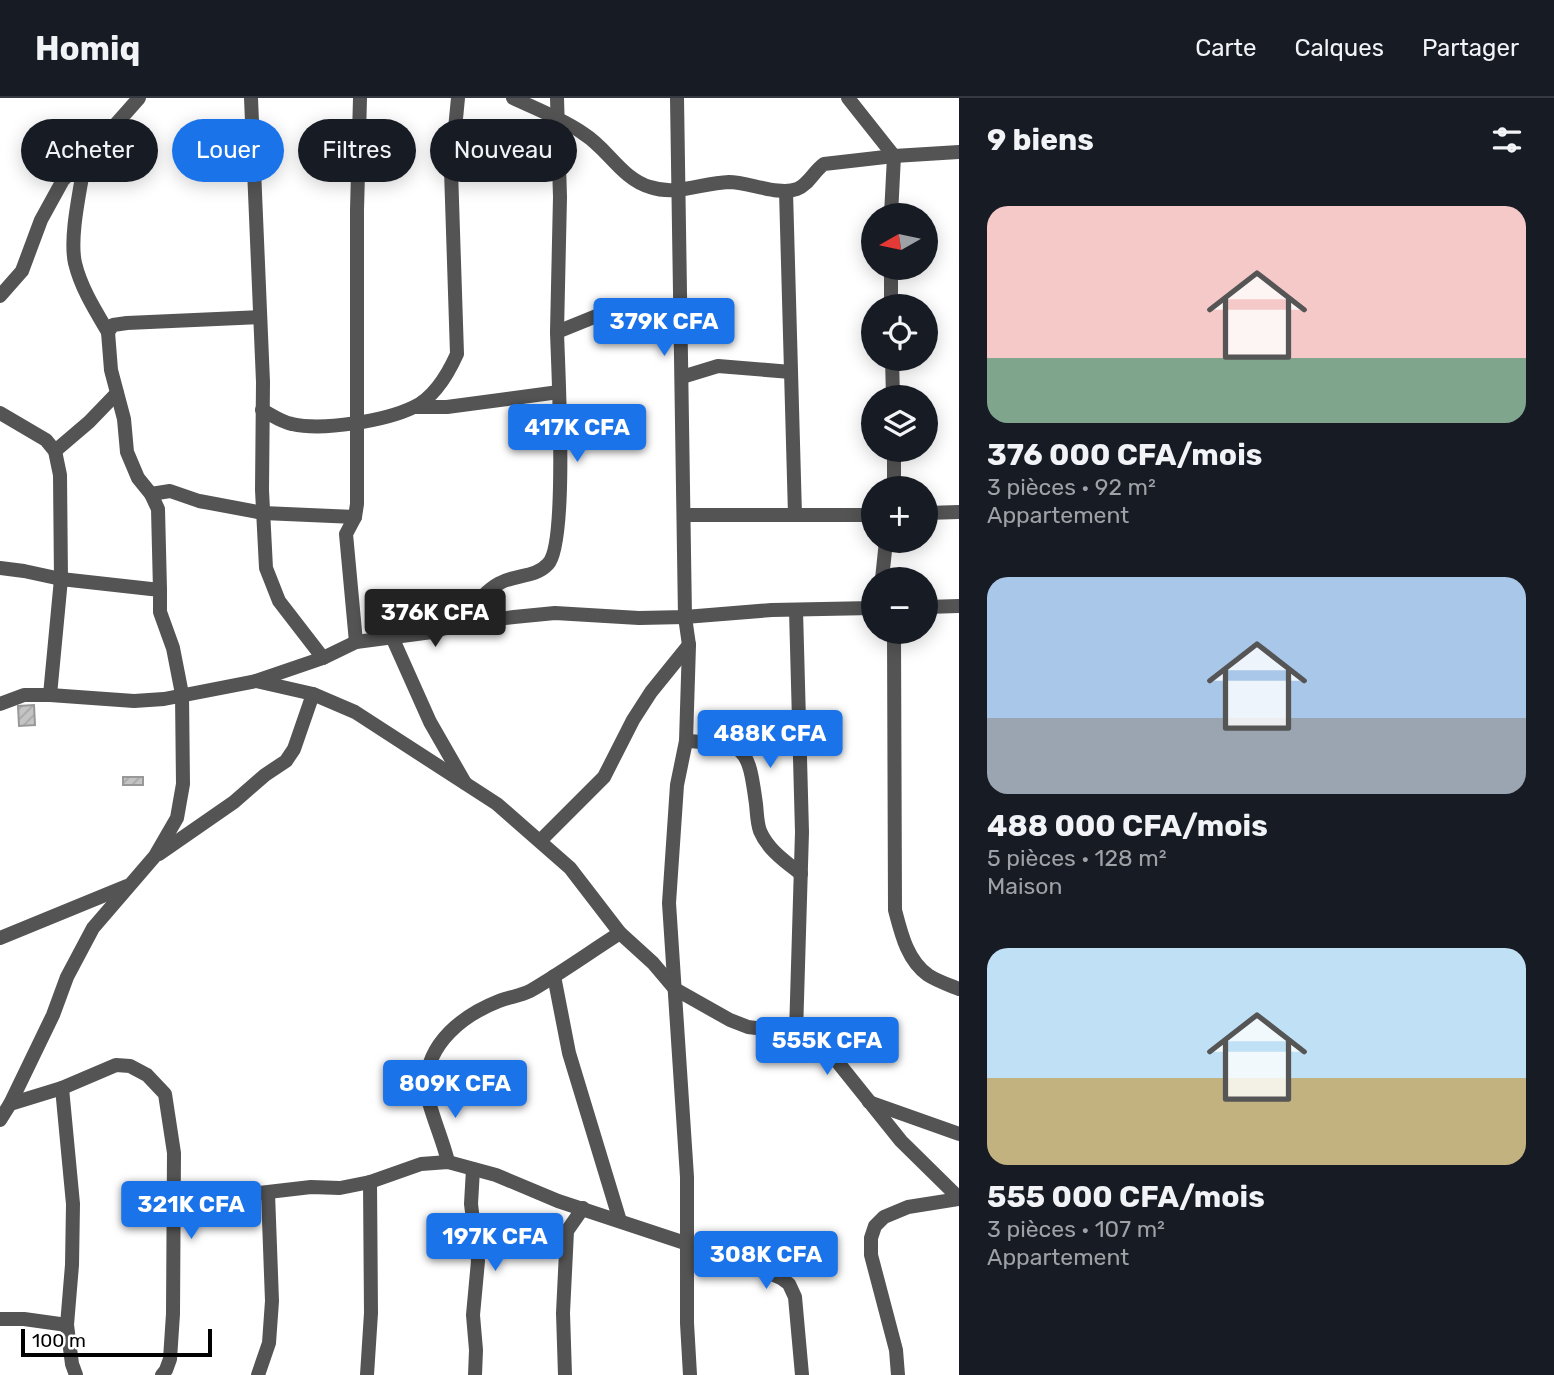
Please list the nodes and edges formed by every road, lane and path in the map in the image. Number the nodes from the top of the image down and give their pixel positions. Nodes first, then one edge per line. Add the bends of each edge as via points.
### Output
1 (139, 98) edge
2 (251, 98) edge
3 (360, 98) edge
4 (457, 98) edge
5 (513, 98) edge
6 (557, 98) edge
7 (677, 98) edge
8 (848, 98) edge
9 (120, 119) edge
10 (556, 119) edge
11 (558, 119) edge
12 (577, 130) edge
13 (959, 152) edge
14 (894, 156) junction
15 (62, 182) edge
16 (82, 182) edge
17 (560, 182) edge
18 (679, 191) junction
19 (786, 191) junction
20 (892, 203) edge
21 (0, 296) edge
22 (260, 317) junction
23 (681, 328) junction
24 (108, 332) junction
25 (557, 332) junction
26 (791, 372) junction
27 (682, 377) junction
28 (559, 392) junction
29 (117, 393) junction
30 (415, 407) junction
31 (262, 410) junction
32 (0, 413) edge
33 (358, 424) junction
34 (55, 452) junction
35 (151, 494) junction
36 (959, 512) edge
37 (263, 513) junction
38 (938, 513) edge
39 (684, 515) junction
40 (795, 515) junction
41 (861, 515) edge
42 (355, 517) junction
43 (0, 568) edge
44 (61, 579) junction
45 (160, 590) junction
46 (959, 606) edge
47 (938, 607) edge
48 (861, 608) edge
49 (796, 610) junction
50 (685, 617) junction
51 (459, 624) junction
52 (392, 637) junction
53 (356, 642) junction
54 (894, 644) edge
55 (689, 645) junction
56 (323, 658) junction
57 (256, 681) junction
58 (182, 694) junction
59 (313, 694) junction
60 (50, 695) junction
61 (0, 704) edge
62 (685, 741) junction
63 (466, 784) junction
64 (540, 841) junction
65 (155, 856) junction
66 (801, 874) junction
67 (131, 884) junction
68 (620, 933) junction
69 (0, 938) edge
70 (554, 976) junction
71 (675, 989) junction
72 (959, 989) edge
73 (796, 1033) junction
74 (62, 1088) junction
75 (868, 1101) junction
76 (10, 1104) junction
77 (0, 1120) edge
78 (959, 1134) edge
79 (448, 1162) junction
80 (473, 1169) junction
81 (370, 1182) junction
82 (268, 1193) junction
83 (959, 1198) edge
84 (173, 1203) junction
85 (583, 1208) junction
86 (620, 1221) junction
87 (688, 1244) junction
88 (0, 1319) edge
89 (67, 1325) junction
90 (76, 1375) edge
91 (162, 1375) edge
92 (258, 1375) edge
93 (367, 1375) edge
94 (475, 1375) edge
95 (565, 1375) edge
96 (690, 1375) edge
97 (802, 1375) edge
98 (898, 1375) edge

1 - 9 street
2 - 22 street
3 - 33 street
4 - 30 street via 451,170 457,354 446,378
5 - 10 street
6 - 11 street
7 - 18 street
8 - 14 street
12 - 18 street via 635,181
13 - 14 street
14 - 19 street via 824,164 806,184
14 - 20 street
15 - 21 street via 41,220 22,271
16 - 24 street via 73,241 75,261 88,298
17 - 25 street
18 - 19 street via 731,182
18 - 23 street
19 - 26 street
22 - 24 street via 127,323 114,325
22 - 31 street
23 - 25 street via 628,312 599,315
23 - 27 street
24 - 29 street
25 - 28 street
26 - 27 street via 718,366
26 - 40 street
27 - 39 street
28 - 30 street
28 - 51 street via 558,523 552,561 542,570 500,582
29 - 34 street
29 - 35 street via 130,459
30 - 33 street
31 - 33 street via 290,424
31 - 37 street
32 - 34 street via 46,440
33 - 42 street
34 - 44 street via 60,475
35 - 37 street via 170,491
35 - 45 street via 159,509
36 - 38 street
37 - 42 street
37 - 56 street via 266,568 279,601
39 - 40 street
39 - 50 street
40 - 41 street
42 - 53 street via 346,534
43 - 44 street
44 - 45 street
44 - 60 street
45 - 58 street via 160,612
46 - 47 street
48 - 49 street
49 - 50 street
49 - 66 street
50 - 51 street via 555,612
50 - 55 street
51 - 52 street
52 - 53 street
52 - 63 street via 430,722
53 - 56 street
54 - 72 street via 895,910 913,959 927,975
55 - 62 street
55 - 64 street via 651,692 604,777
56 - 57 street
57 - 58 street
57 - 59 street
58 - 60 street via 134,701
58 - 65 street via 183,784 177,818
59 - 63 street via 355,712
59 - 65 street via 286,761
60 - 61 street via 24,695
62 - 66 street via 728,744 748,758 760,831 772,851
62 - 71 street via 670,877
63 - 64 street
64 - 68 street via 570,868
65 - 67 street
66 - 73 street
67 - 69 street
67 - 76 street via 83,945
68 - 70 street
68 - 71 street
70 - 79 street via 471,1015 440,1043 425,1087
70 - 86 street via 569,1053
71 - 73 street via 748,1027
71 - 87 street
73 - 75 street via 818,1042
74 - 76 street
74 - 84 street via 116,1065 147,1075 165,1094 174,1153
74 - 89 street via 73,1204
75 - 78 street
75 - 83 street
76 - 77 street
79 - 80 street
79 - 81 street via 421,1164
80 - 85 street
80 - 94 street via 471,1204 478,1261 473,1315
81 - 82 street
81 - 93 street
82 - 84 street
82 - 92 street via 272,1301 269,1343
83 - 98 street via 908,1207 875,1226 871,1255 896,1350
84 - 91 street via 173,1314 170,1360
85 - 86 street
85 - 95 street via 566,1231
86 - 87 street
87 - 96 street
87 - 97 street via 718,1258 761,1269 789,1284 795,1297
88 - 89 street
89 - 90 street

